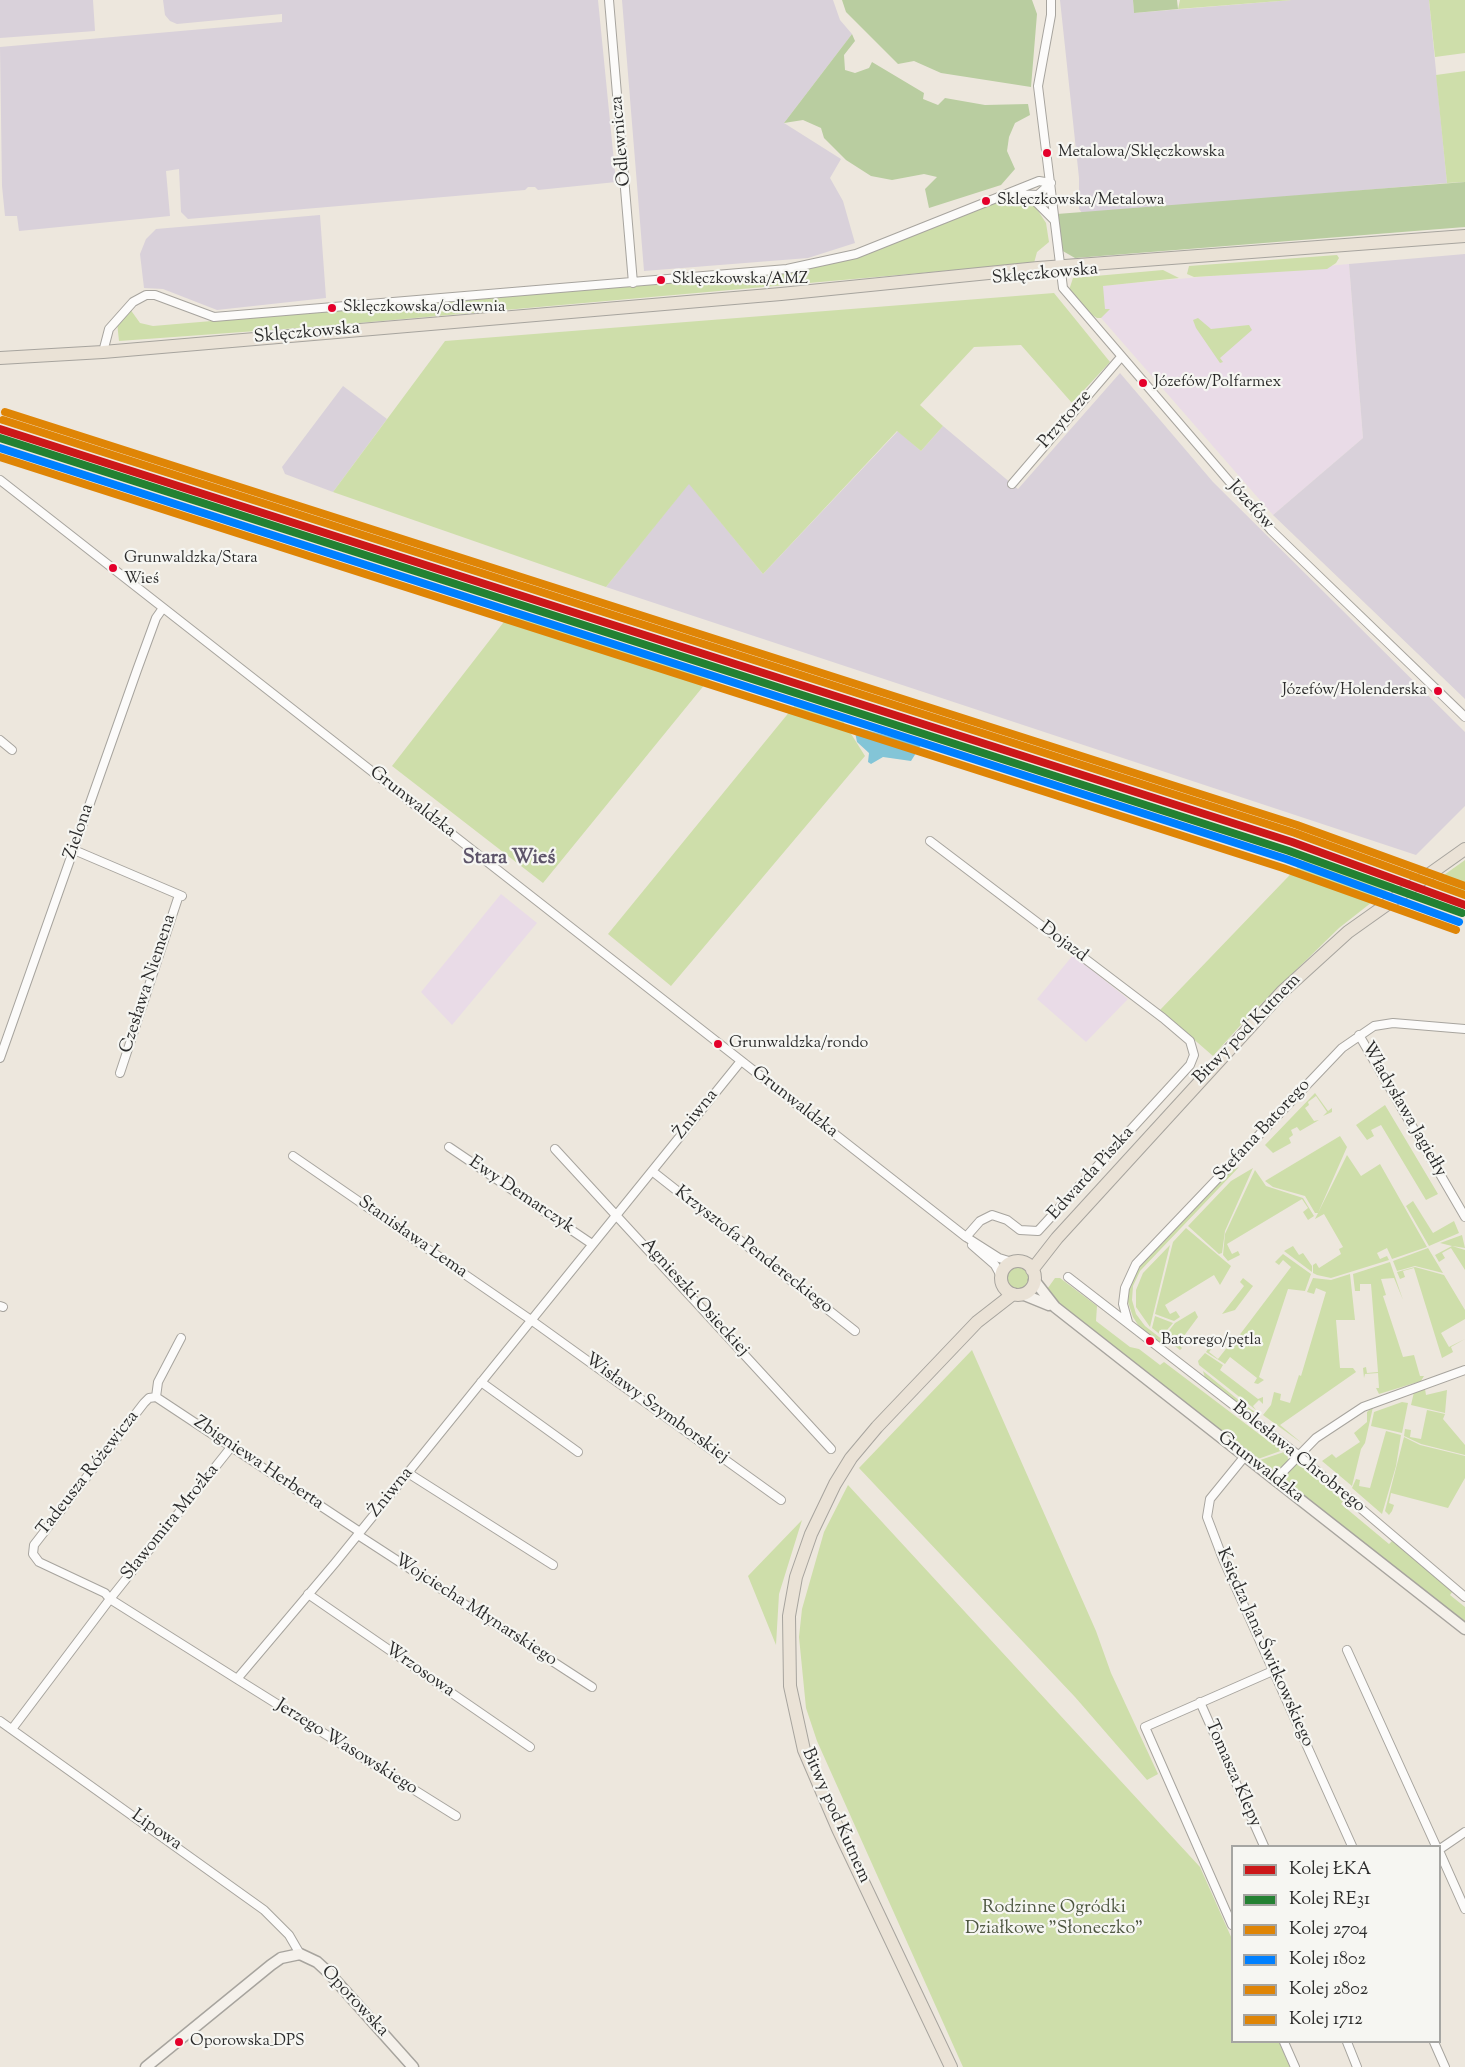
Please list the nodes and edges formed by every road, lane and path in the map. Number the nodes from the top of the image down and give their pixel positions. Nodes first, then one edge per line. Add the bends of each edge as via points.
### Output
1 (609, 0) edge
2 (1051, 0) edge
3 (1051, 183) junction
4 (1010, 194) junction
5 (1030, 196) junction
6 (1054, 221) junction
7 (1465, 236) edge
8 (1059, 270) junction
9 (633, 283) junction
10 (0, 351) edge
11 (103, 352) junction
12 (48, 355) junction
13 (1121, 357) junction
14 (0, 358) edge
15 (0, 480) edge
16 (1012, 484) dead end
17 (164, 608) junction
18 (1465, 717) edge
19 (0, 740) edge
20 (12, 750) dead end
21 (930, 841) dead end
22 (1465, 849) edge
23 (74, 850) junction
24 (1465, 1029) edge
25 (1359, 1035) junction
26 (1193, 1048) joint
27 (0, 1058) edge
28 (741, 1061) junction
29 (120, 1073) dead end
30 (450, 1147) dead end
31 (555, 1149) dead end
32 (293, 1156) dead end
33 (652, 1171) junction
34 (617, 1213) junction
35 (1465, 1217) edge
36 (966, 1237) junction
37 (1057, 1239) junction
38 (592, 1244) junction
39 (1016, 1262) junction
40 (1033, 1275) junction
41 (1068, 1277) dead end
42 (1002, 1279) junction
43 (1018, 1294) junction
44 (1055, 1307) junction
45 (531, 1320) junction
46 (977, 1322) junction
47 (1128, 1322) junction
48 (855, 1331) dead end
49 (181, 1338) dead end
50 (1465, 1370) edge
51 (481, 1382) junction
52 (156, 1397) junction
53 (232, 1446) junction
54 (831, 1449) dead end
55 (578, 1452) dead end
56 (1298, 1455) junction
57 (1245, 1456) junction
58 (408, 1473) junction
59 (1275, 1480) junction
60 (781, 1500) dead end
61 (359, 1534) junction
62 (553, 1565) dead end
63 (308, 1594) junction
64 (1465, 1597) edge
65 (110, 1599) junction
66 (1465, 1629) edge
67 (1347, 1650) dead end
68 (1275, 1670) junction
69 (237, 1679) junction
70 (592, 1688) dead end
71 (1200, 1702) junction
72 (0, 1721) edge
73 (12, 1729) junction
74 (530, 1747) dead end
75 (456, 1816) dead end
76 (1465, 1832) edge
77 (1264, 1845) edge
78 (1352, 1845) edge
79 (1436, 1845) edge
80 (1441, 1850) edge
81 (1441, 1853) edge
82 (1465, 1909) edge
83 (1231, 1920) edge
84 (300, 1954) junction
85 (1284, 2043) edge
86 (1347, 2043) edge
87 (1434, 2043) edge
88 (146, 2067) edge
89 (413, 2067) edge
90 (951, 2067) edge
91 (1295, 2067) edge
92 (1357, 2067) edge
93 (1445, 2067) edge

1 - 9 street, Odlewnicza
2 - 3 street via 1038,86
3 - 4 street via 1038,181
3 - 5 street via 1038,195
3 - 6 street
4 - 5 street
4 - 9 street via 856,254 822,263
5 - 6 street
6 - 8 street
7 - 8 main road, Sklęczkowska
8 - 11 main road, Sklęczkowska via 816,294
8 - 13 street, Józefów via 1063,288
9 - 11 street via 213,317 146,295 133,302 109,329
10 - 12 main road, Sklęczkowska
11 - 12 main road, Sklęczkowska
12 - 14 main road, Sklęczkowska
13 - 16 street, Przytorze
13 - 18 street, Józefów via 1271,530
15 - 17 street, Grunwaldzka
17 - 23 street, Zielona via 156,618
17 - 28 street, Grunwaldzka
19 - 20 street
21 - 26 street, Dojazd via 1163,1018
22 - 37 main road, Bitwy pod Kutnem via 1348,932 1282,992
23 - 27 street, Zielona
23 - 29 street, Czesława Niemena via 180,895
24 - 25 street, Stefana Batorego via 1394,1023 1374,1026
25 - 35 street, Władysława Jagiełły
25 - 47 street, Stefana Batorego via 1136,1264 1125,1288 1123,1304
26 - 36 street, Edwarda Piszka via 1190,1065 1047,1224 1029,1232 992,1215 980,1221
28 - 33 street, Żniwna
28 - 36 street, Grunwaldzka
30 - 38 street, Ewy Demarczyk
31 - 34 street, Agnieszki Osieckiej
32 - 45 street, Stanisława Lema
33 - 34 street, Żniwna
33 - 48 street, Krzysztofa Pendereckiego
34 - 38 street, Żniwna
34 - 54 street, Agnieszki Osieckiej
36 - 39 street, Grunwaldzka via 999,1258
36 - 42 street, Grunwaldzka via 995,1265
37 - 39 main road, Bitwy pod Kutnem via 1034,1256
37 - 40 main road, Bitwy pod Kutnem
38 - 45 street, Żniwna
39 - 40 main road
39 - 42 main road, Bitwy pod Kutnem
40 - 43 main road, Bitwy pod Kutnem via 1031,1288
40 - 44 street, Grunwaldzka
41 - 47 street, Bolesława Chrobrego
42 - 43 main road
42 - 46 main road, Bitwy pod Kutnem
43 - 44 street, Grunwaldzka
43 - 46 main road, Bitwy pod Kutnem
44 - 57 street, Grunwaldzka
45 - 51 street, Żniwna
45 - 60 street, Wisławy Szymborskiej
46 - 90 main road, Bitwy pod Kutnem via 877,1427 835,1484 801,1558 788,1638 794,1708 812,1771
47 - 56 street, Bolesława Chrobrego
49 - 52 street, Tadeusza Różewicza via 158,1382
50 - 56 street via 1374,1402 1316,1438
51 - 55 street
51 - 58 street, Żniwna
52 - 53 street, Zbigniewa Herberta
52 - 65 street, Tadeusza Różewicza via 144,1403 34,1545 39,1562 105,1593
53 - 61 street, Zbigniewa Herberta
53 - 65 street, Sławomira Mrożka
56 - 59 street
56 - 64 street, Bolesława Chrobrego
57 - 59 street, Grunwaldzka
57 - 68 street, Księdza Jana Świtkowskiego via 1210,1499 1206,1510 1223,1559
58 - 61 street, Żniwna
58 - 62 street
59 - 66 street, Grunwaldzka
61 - 63 street, Żniwna
61 - 70 street, Wojciecha Młynarskiego
63 - 69 street, Żniwna
63 - 74 street, Wrzosowa
65 - 69 street
65 - 73 street
67 - 79 street
68 - 71 street
68 - 78 street, Księdza Jana Świtkowskiego
69 - 75 street, Jerzego Wasowskiego
71 - 77 street, Tomasza Klepy
71 - 83 street via 1145,1727
72 - 73 street, Lipowa
73 - 84 street, Lipowa via 264,1910 289,1935
76 - 80 street
81 - 82 street
84 - 88 street, Oporowska via 271,1965
84 - 89 street, Oporowska via 329,1973
85 - 91 street
86 - 92 street
87 - 93 street

